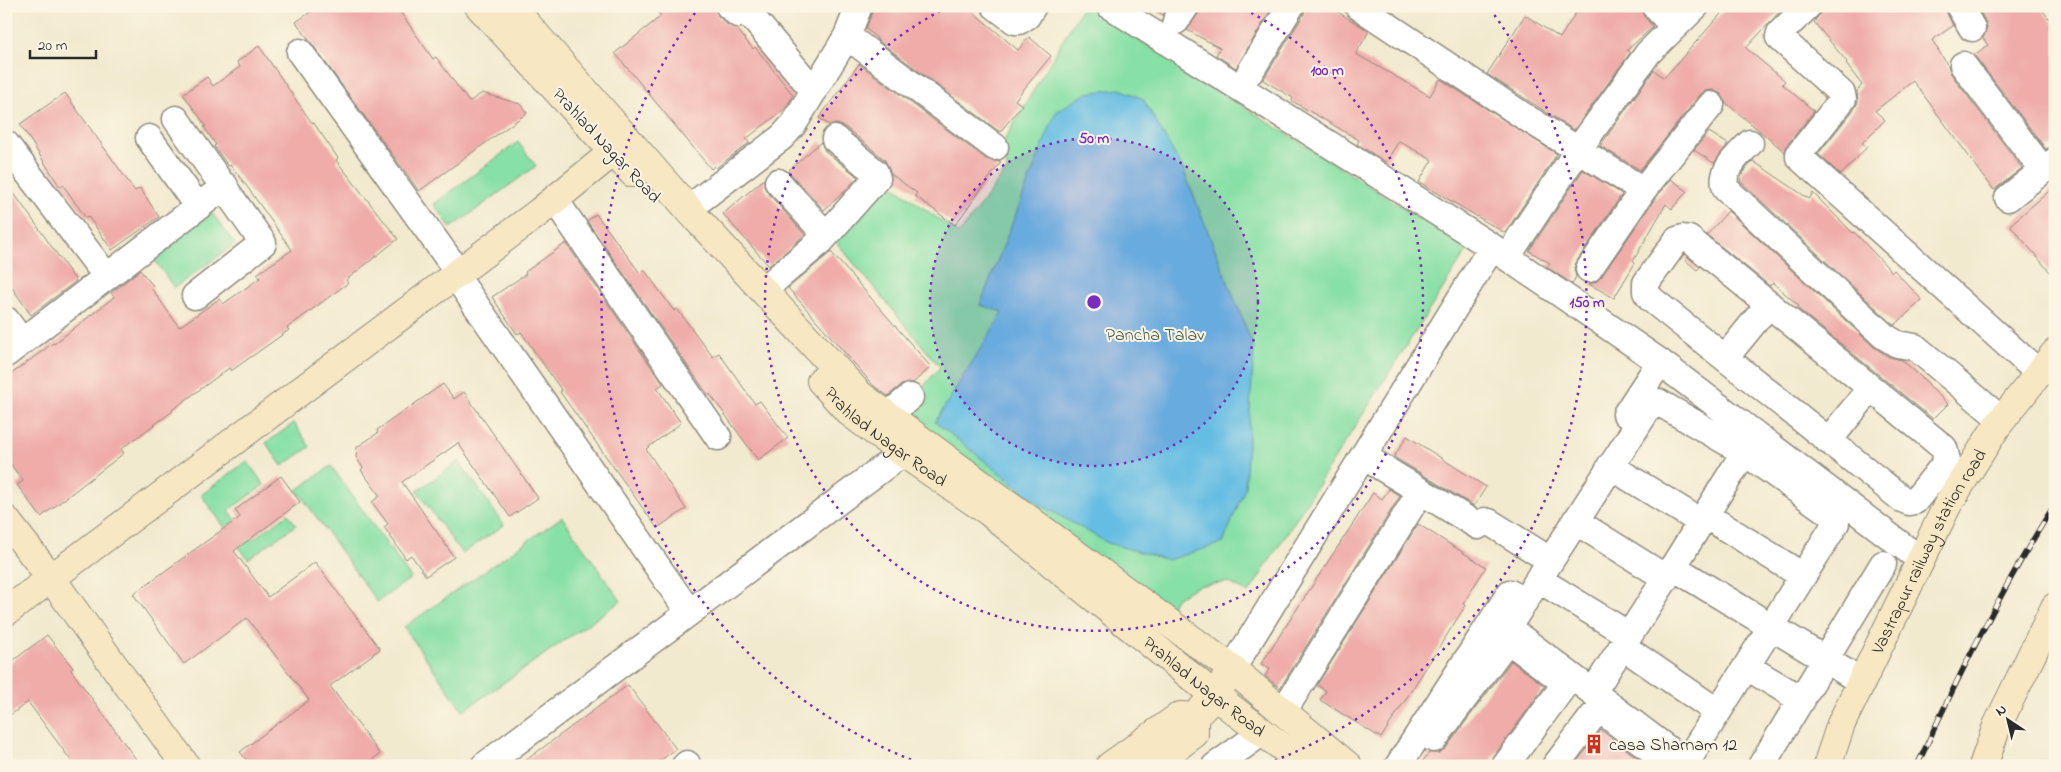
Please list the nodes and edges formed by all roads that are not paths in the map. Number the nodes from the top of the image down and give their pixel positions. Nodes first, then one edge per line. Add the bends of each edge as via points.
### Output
1 (479, 6) edge
2 (511, 6) edge
3 (859, 6) edge
4 (995, 6) edge
5 (1032, 6) edge
6 (1110, 6) edge
7 (1291, 6) edge
8 (1358, 6) edge
9 (1656, 6) edge
10 (1696, 6) edge
11 (1808, 6) edge
12 (745, 9) edge
13 (1674, 27) junction
14 (847, 36) junction
15 (300, 52) dead end
16 (1963, 66) dead end
17 (1250, 72) dead end
18 (814, 91) junction
19 (1711, 105) dead end
20 (176, 119) dead end
21 (149, 138) dead end
22 (835, 139) dead end
23 (1750, 143) dead end
24 (6, 144) edge
25 (621, 146) junction
26 (995, 147) dead end
27 (1578, 150) junction
28 (2049, 166) edge
29 (778, 182) dead end
30 (225, 186) junction
31 (1643, 190) junction
32 (2008, 198) dead end
33 (555, 200) junction
34 (198, 207) junction
35 (688, 209) junction
36 (826, 235) junction
37 (1500, 252) junction
38 (1589, 268) dead end
39 (456, 274) junction
40 (106, 277) junction
41 (763, 290) junction
42 (196, 296) dead end
43 (1769, 304) junction
44 (6, 320) edge
45 (14, 348) edge
46 (1725, 358) junction
47 (1660, 362) junction
48 (2047, 363) edge
49 (1762, 388) junction
50 (1871, 388) junction
51 (910, 398) dead end
52 (888, 415) junction
53 (2002, 420) junction
54 (1746, 436) junction
55 (718, 437) dead end
56 (1828, 441) junction
57 (912, 446) junction
58 (1363, 456) junction
59 (1610, 466) junction
60 (1421, 491) junction
61 (1703, 519) junction
62 (6, 520) edge
63 (1575, 521) junction
64 (1537, 552) junction
65 (1921, 560) junction
66 (1883, 564) dead end
67 (1669, 573) junction
68 (1804, 576) junction
69 (51, 578) junction
70 (1538, 579) junction
71 (2055, 607) edge
72 (6, 612) edge
73 (689, 612) junction
74 (1772, 628) junction
75 (1626, 641) junction
76 (1826, 661) junction
77 (1747, 667) junction
78 (1232, 669) junction
79 (1862, 682) junction
80 (1593, 692) junction
81 (1215, 696) junction
82 (1802, 700) junction
83 (1283, 712) junction
84 (1718, 712) junction
85 (1194, 717) junction
86 (1263, 732) junction
87 (1688, 764) edge
88 (186, 766) edge
89 (484, 766) edge
90 (1110, 766) edge
91 (1151, 766) edge
92 (1215, 766) edge
93 (1307, 766) edge
94 (1348, 766) edge
95 (1398, 766) edge
96 (1414, 766) edge
97 (1504, 766) edge
98 (1555, 766) edge
99 (1654, 766) edge
100 (1761, 766) edge
101 (1827, 766) edge
102 (1983, 766) edge

1 - 25 street, Prahlad Nagar Road
2 - 25 street
3 - 14 street
4 - 5 street via 1019,21
6 - 37 street
7 - 17 street
8 - 27 street
9 - 13 street
10 - 13 street
11 - 48 street via 1779,37 1844,99 1799,157
12 - 18 street
13 - 27 street via 1648,53
14 - 18 street
14 - 26 street
15 - 39 street
16 - 28 street
18 - 35 street via 782,137
19 - 31 street
20 - 30 street
21 - 34 street
22 - 36 street via 875,172 877,178
23 - 53 street via 1724,175 1726,189 1884,336 1897,344 1915,347
24 - 40 street
25 - 33 street
25 - 35 street
25 - 57 street, Prahlad Nagar Road via 848,410
27 - 31 street
27 - 37 street
28 - 32 street
29 - 36 street
30 - 34 street
30 - 42 street via 263,243
31 - 38 street
33 - 39 street
33 - 55 street
34 - 40 street
35 - 41 street
36 - 41 street
37 - 47 street
37 - 58 street
39 - 69 street
39 - 73 street
40 - 45 street
41 - 52 street via 860,395
43 - 46 street
43 - 46 street via 1689,239 1677,240 1646,283 1646,292
43 - 50 street
44 - 45 street
46 - 49 street
47 - 54 street
47 - 64 street
48 - 53 street, Vastrapur railway station road
49 - 54 street
49 - 56 street
50 - 56 street
50 - 56 street via 1944,448 1947,461 1926,488 1915,501 1902,500
51 - 52 street
52 - 57 street
53 - 65 street, Vastrapur railway station road via 1948,504
54 - 59 street via 1653,401
54 - 61 street
54 - 65 street
54 - 68 street via 1835,517 1836,523
57 - 73 street
57 - 78 street
57 - 81 street, Prahlad Nagar Road
58 - 60 street
58 - 78 street
59 - 61 street
59 - 63 street
60 - 64 street via 1478,526 1489,522
60 - 83 street
61 - 67 street
61 - 68 street
62 - 69 street
63 - 67 street
63 - 70 street
64 - 95 street
65 - 79 street, Vastrapur railway station road
66 - 76 street
67 - 74 street
67 - 75 street
68 - 74 street
69 - 72 street
69 - 88 street
70 - 75 street
70 - 80 street via 1508,627
71 - 102 street via 1997,726
73 - 89 street
74 - 76 street
74 - 77 street
75 - 80 street
75 - 84 street
76 - 79 street
76 - 82 street
77 - 82 street
77 - 84 street
78 - 81 street
78 - 83 street
79 - 101 street, Vastrapur railway station road via 1841,724
80 - 87 street
81 - 85 street
81 - 86 street, Prahlad Nagar Road
82 - 100 street
83 - 94 street
84 - 87 street
85 - 90 street via 1180,716
85 - 91 street via 1194,734
86 - 92 street
86 - 93 street, Prahlad Nagar Road
96 - 97 street via 1503,646 1512,643 1559,678 1563,687
98 - 99 street via 1593,716 1601,714 1607,715 1652,750 1656,757

